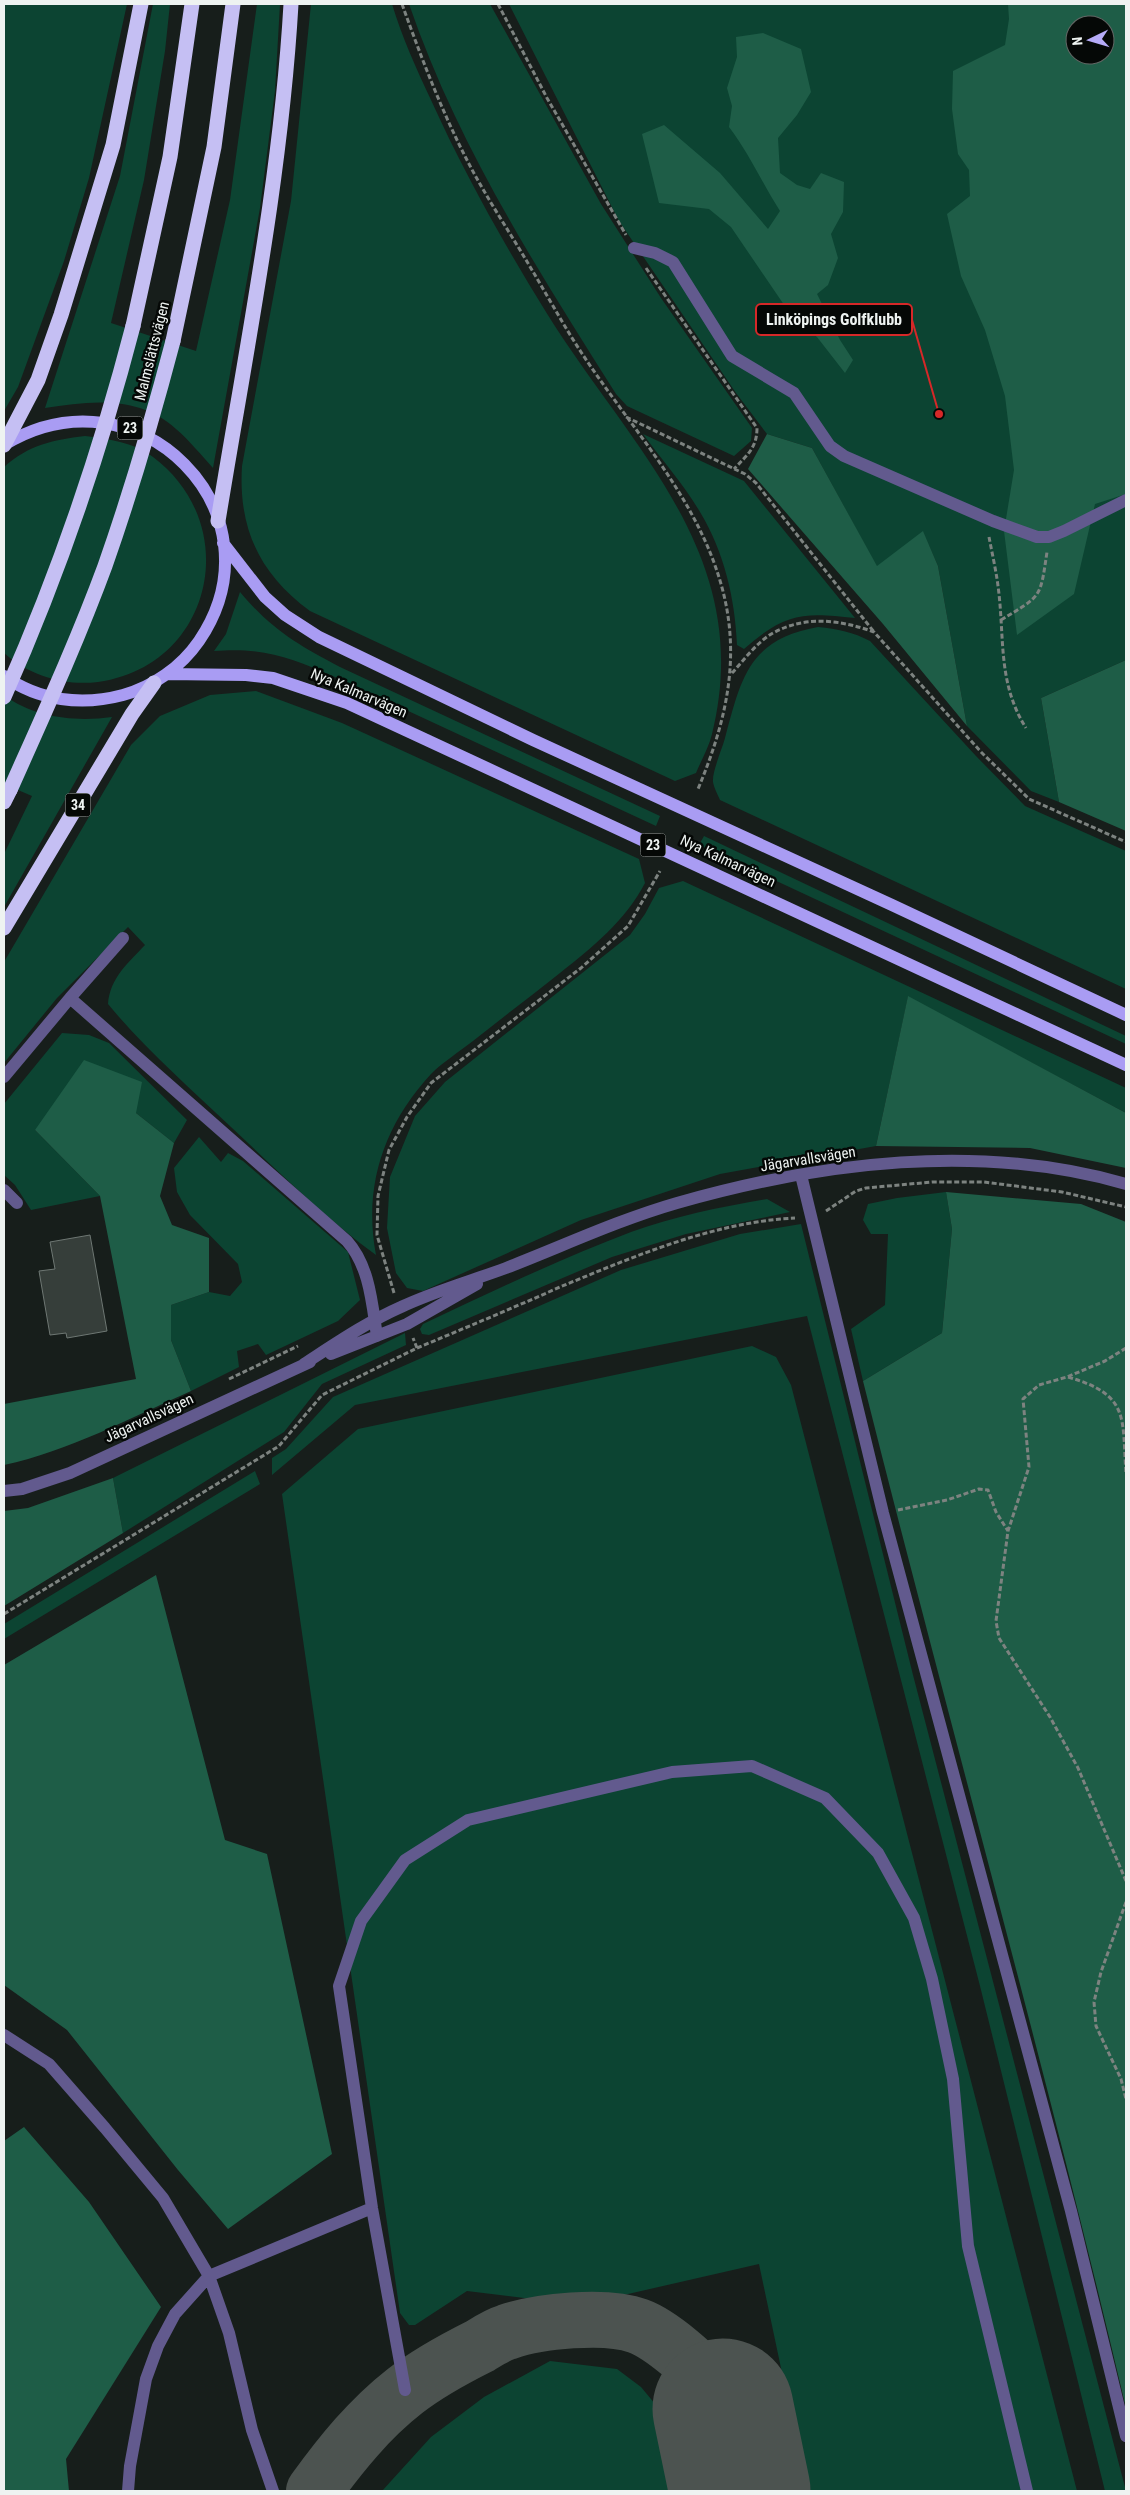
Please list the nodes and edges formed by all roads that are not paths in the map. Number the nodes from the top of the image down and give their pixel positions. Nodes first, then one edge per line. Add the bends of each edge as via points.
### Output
1 (141, 4) edge
2 (192, 4) edge
3 (233, 4) edge
4 (291, 4) edge
5 (634, 248) dead end
6 (4, 445) edge
7 (1126, 500) edge
8 (218, 521) junction
9 (223, 543) junction
10 (167, 674) junction
11 (4, 676) edge
12 (154, 683) junction
13 (4, 697) edge
14 (7, 796) edge
15 (4, 928) edge
16 (123, 938) dead end
17 (70, 998) junction
18 (1126, 1015) edge
19 (1126, 1065) edge
20 (4, 1077) edge
21 (801, 1175) junction
22 (1126, 1184) edge
23 (4, 1190) edge
24 (17, 1203) dead end
25 (507, 1267) junction
26 (374, 1320) junction
27 (377, 1336) junction
28 (304, 1364) junction
29 (4, 1491) edge
30 (4, 2035) edge
31 (372, 2208) junction
32 (209, 2276) junction
33 (405, 2390) dead end
34 (1126, 2436) edge
35 (128, 2491) edge
36 (273, 2491) edge
37 (1027, 2491) edge

1 - 6 highway via 113,145 61,315 38,380
2 - 13 highway, Malmslättsvägen, bridge via 170,157 133,326 110,412 61,557
3 - 14 highway, Malmslättsvägen, bridge via 214,147 173,341 150,426 105,566 60,678
4 - 8 highway via 282,114 269,213
5 - 7 street via 655,253 672,262 732,356 794,393 830,446 844,456 1037,537 1049,537
6 - 8 main road, Nya Kalmarvägen / 23 via 23,434 66,421 109,423 131,428 186,464 203,488
8 - 9 main road, Nya Kalmarvägen / 23
9 - 10 main road, Nya Kalmarvägen / 23 via 223,580 213,616 194,648
9 - 18 main road, Nya Kalmarvägen / 23 via 265,598 319,637 533,740
10 - 12 main road, Nya Kalmarvägen / 23
10 - 19 main road, Nya Kalmarvägen / 23 via 273,678 346,703
11 - 12 main road, Nya Kalmarvägen / 23 via 36,693 60,700 116,697
12 - 15 highway, 34 via 132,714
16 - 17 street
17 - 20 street
17 - 26 street via 348,1241 365,1273
21 - 22 street, Jägarvallsvägen via 884,1164 969,1161 1054,1169
21 - 25 street, Jägarvallsvägen via 675,1204 560,1244
21 - 34 street via 883,1513 1072,2211
23 - 24 street
25 - 26 street, Jägarvallsvägen
25 - 27 street, Jägarvallsvägen via 408,1324
26 - 27 street
26 - 28 street, Jägarvallsvägen
27 - 28 street, Jägarvallsvägen
28 - 29 street, Jägarvallsvägen via 70,1473 22,1489
30 - 32 street via 49,2064 105,2128 163,2198
31 - 32 street
31 - 33 street
31 - 37 street via 339,1986 361,1921 405,1860 468,1820 672,1772 752,1766 825,1798 878,1853 914,1918 932,1979 953,2079 968,2246
32 - 35 street via 175,2314 158,2346 140,2407
32 - 36 street via 229,2333 252,2430

